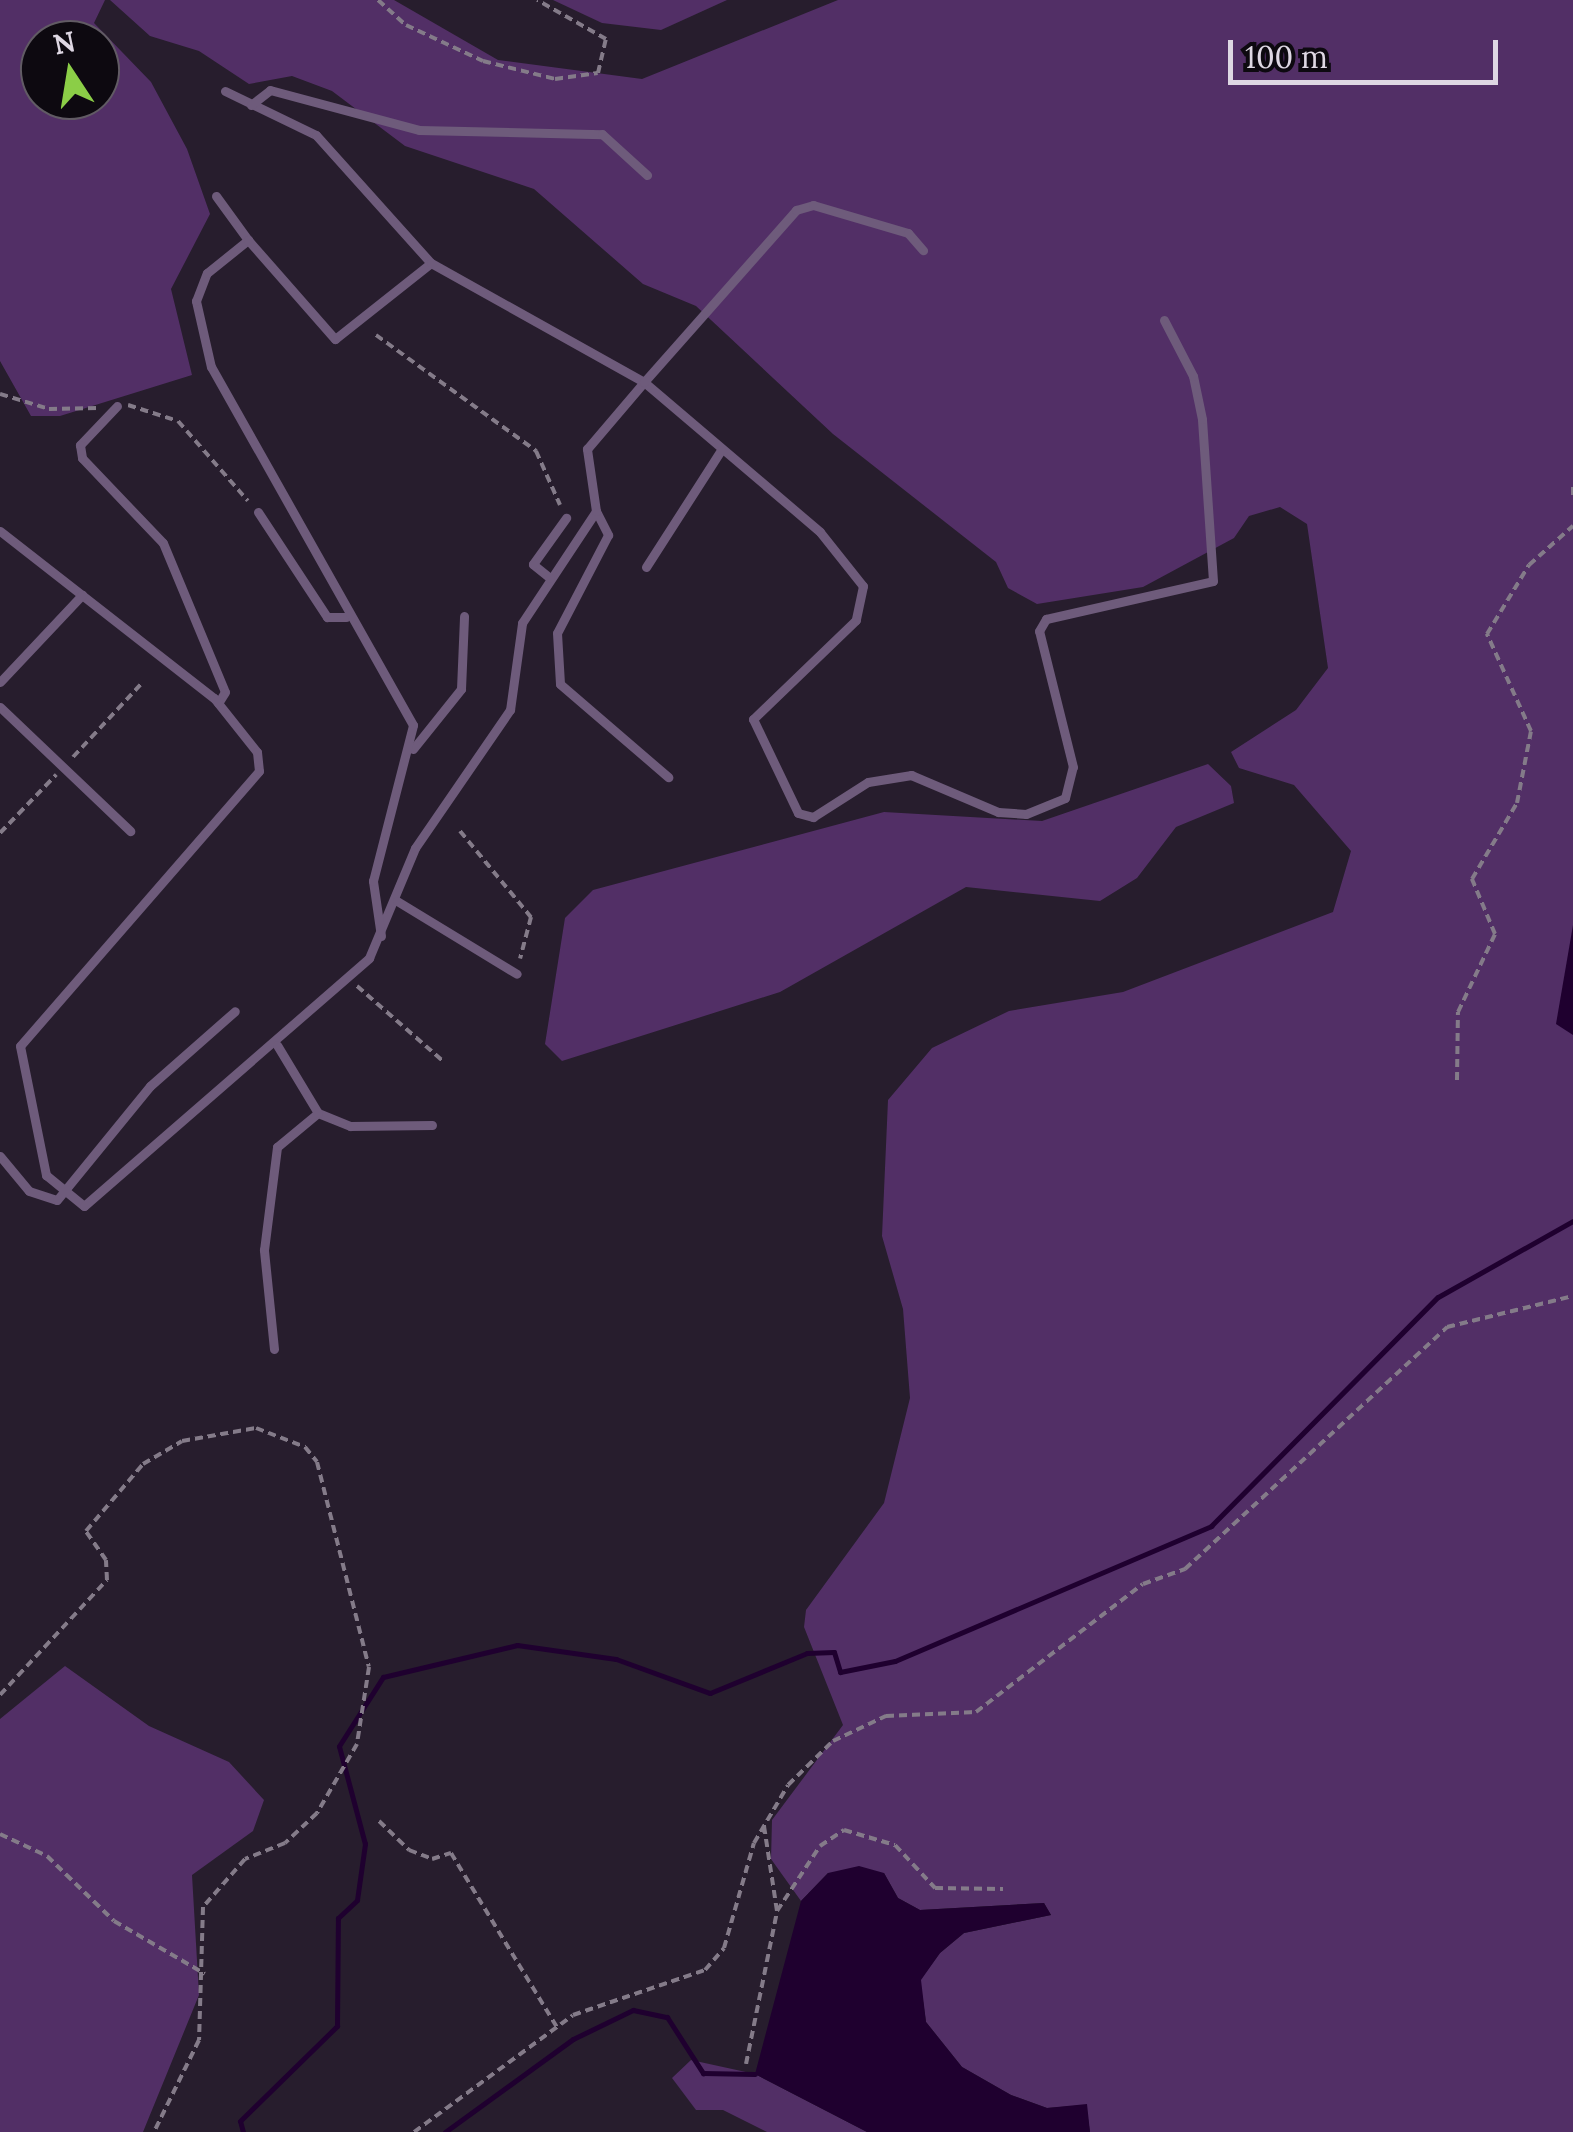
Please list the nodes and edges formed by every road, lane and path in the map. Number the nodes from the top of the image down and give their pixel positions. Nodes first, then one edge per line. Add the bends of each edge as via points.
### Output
1 (378, 0) edge
2 (538, 0) edge
3 (225, 91) dead end
4 (250, 105) junction
5 (647, 175) dead end
6 (216, 196) dead end
7 (248, 240) junction
8 (923, 250) dead end
9 (430, 264) junction
10 (1164, 320) dead end
11 (376, 335) dead end
12 (644, 382) junction
13 (0, 394) edge
14 (117, 406) junction
15 (721, 450) junction
16 (1573, 487) edge
17 (1573, 496) edge
18 (596, 511) junction
19 (258, 512) joint
20 (566, 518) joint
21 (1573, 526) edge
22 (0, 531) edge
23 (646, 567) dead end
24 (550, 578) junction
25 (82, 595) junction
26 (464, 616) dead end
27 (346, 617) junction
28 (0, 682) edge
29 (218, 702) junction
30 (0, 707) edge
31 (413, 749) junction
32 (668, 776) dead end
33 (130, 831) dead end
34 (460, 831) dead end
35 (397, 901) junction
36 (381, 938) junction
37 (517, 974) joint
38 (349, 980) junction
39 (235, 1011) dead end
40 (277, 1045) junction
41 (443, 1061) dead end
42 (1457, 1080) dead end
43 (318, 1113) junction
44 (432, 1124) dead end
45 (0, 1156) edge
46 (65, 1192) junction
47 (1573, 1296) edge
48 (274, 1349) dead end
49 (0, 1695) edge
50 (379, 1821) dead end
51 (764, 1826) junction
52 (0, 1834) edge
53 (1003, 1889) dead end
54 (777, 1911) junction
55 (207, 1976) junction
56 (557, 2027) junction
57 (746, 2064) dead end
58 (154, 2132) edge
59 (414, 2132) edge

1 - 2 path via 406,25 484,61 555,80 598,74 606,40
3 - 4 lane
4 - 5 lane via 270,90 419,130 602,134
4 - 9 lane via 316,135
6 - 7 lane
7 - 9 lane via 335,339
7 - 27 lane via 207,273 196,300 200,339
8 - 12 lane via 908,233 814,206 796,210
9 - 12 lane
10 - 15 lane via 1202,419 1213,580 1046,619 1039,632 1073,781 1065,798 1038,811 998,812 911,776 868,782 814,817 798,813 753,718 866,599 820,532
11 - 20 path via 536,451
12 - 15 lane
12 - 18 lane via 587,449
13 - 14 path via 48,409
14 - 19 path via 178,421
14 - 29 lane via 80,445 82,458 163,543 225,692
15 - 23 lane
16 - 17 path
18 - 24 lane
18 - 32 lane via 608,535 556,633 560,684
19 - 27 lane via 328,616
20 - 24 lane via 533,564
21 - 42 path via 1529,565 1487,634 1531,731 1517,803 1472,879 1495,934 1458,1012
22 - 25 lane
24 - 35 lane via 522,623 510,710 435,814
25 - 28 lane
25 - 29 lane
26 - 31 lane via 461,689
27 - 31 lane via 407,705
29 - 46 lane via 257,752 260,772 20,1046 46,1175
30 - 33 lane
31 - 36 lane via 381,835 373,882
34 - 37 path via 530,917
35 - 36 lane
35 - 37 lane
36 - 38 lane
38 - 40 lane
38 - 41 path
39 - 46 lane via 150,1086
40 - 43 lane
40 - 46 lane via 84,1206
43 - 44 lane via 350,1126
43 - 48 lane via 277,1146 264,1250
45 - 46 lane via 40,1199
47 - 51 path via 1448,1327 1185,1568 1143,1584 976,1712 886,1716 833,1742 788,1785
49 - 55 path via 106,1580 106,1560 86,1530 143,1464 182,1441 256,1428 306,1448 317,1462 369,1667 358,1744 316,1813 214,1886 202,1907
50 - 56 path via 409,1850 432,1859 450,1853
51 - 54 path
51 - 56 path via 724,1948 705,1970
52 - 55 path via 47,1856 114,1921
53 - 54 path via 934,1888 894,1845 844,1830 820,1846
54 - 57 path
55 - 58 path via 199,2040
56 - 59 path

